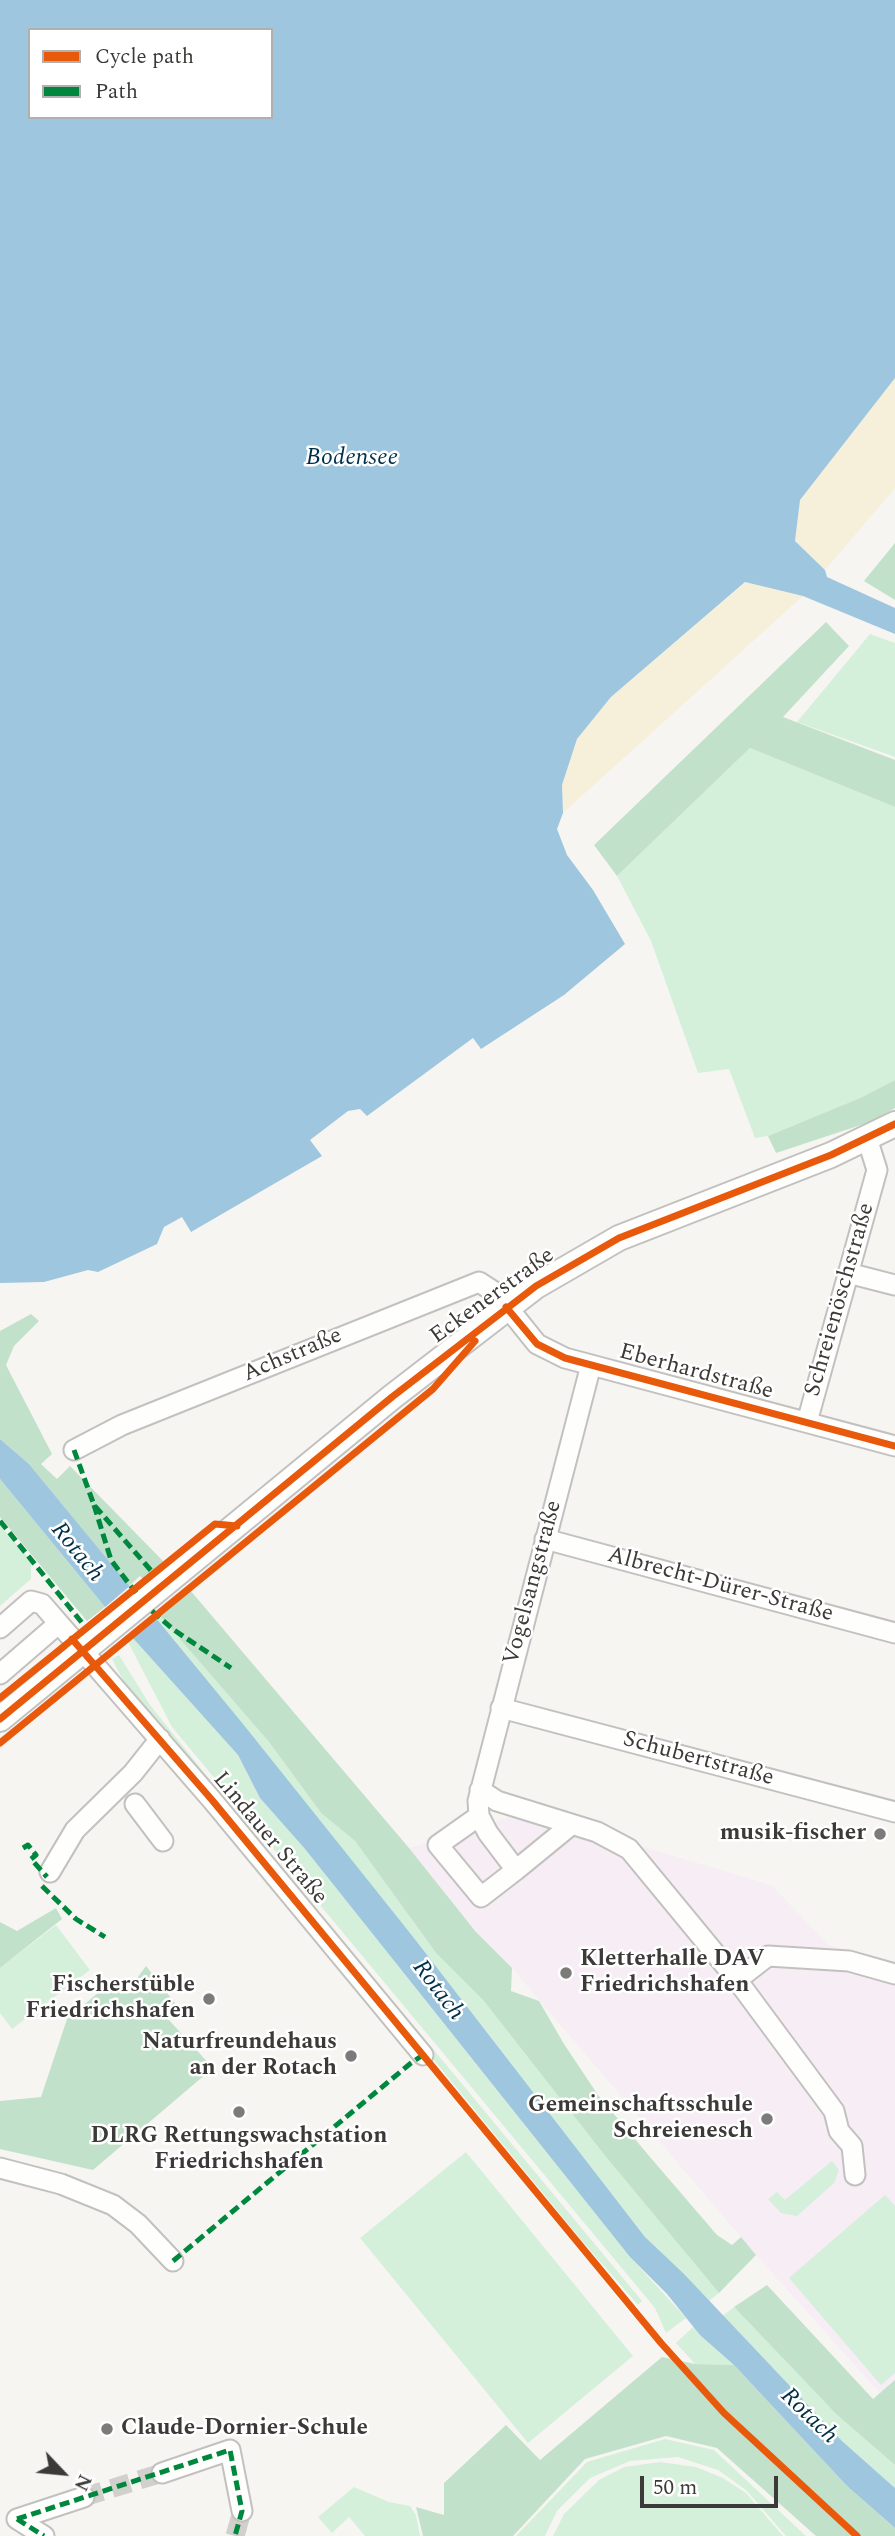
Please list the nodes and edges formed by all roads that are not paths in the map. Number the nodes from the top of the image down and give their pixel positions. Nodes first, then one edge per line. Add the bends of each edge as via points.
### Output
1 (895, 1124) edge
2 (867, 1138) junction
3 (848, 1273) junction
4 (895, 1285) edge
5 (506, 1307) junction
6 (591, 1366) junction
7 (807, 1422) junction
8 (895, 1446) edge
9 (75, 1450) dead end
10 (545, 1539) junction
11 (58, 1624) junction
12 (0, 1628) edge
13 (895, 1633) edge
14 (91, 1644) junction
15 (0, 1674) edge
16 (501, 1709) junction
17 (0, 1719) edge
18 (160, 1739) junction
19 (479, 1803) junction
20 (135, 1804) dead end
21 (895, 1812) edge
22 (570, 1825) junction
23 (163, 1841) dead end
24 (516, 1870) junction
25 (50, 1872) dead end
26 (895, 1974) edge
27 (737, 1980) junction
28 (423, 2054) dead end
29 (0, 2168) edge
30 (855, 2175) dead end
31 (173, 2261) dead end
32 (162, 2473) tunnel mouth
33 (84, 2497) tunnel mouth
34 (242, 2511) tunnel mouth
35 (44, 2536) edge

1 - 2 main road, Eckenerstraße
2 - 3 street, Schreienöschstraße via 877,1170
2 - 5 main road, Eckenerstraße via 619,1238 563,1268
3 - 4 street
3 - 7 street, Schreienöschstraße
5 - 6 street, Eberhardstraße via 537,1344
5 - 9 street, Achstraße via 485,1284 471,1284 122,1425
5 - 14 main road, Eckenerstraße
6 - 7 street, Eberhardstraße
6 - 10 street, Vogelsangstraße
7 - 8 street, Eberhardstraße
10 - 13 street, Albrecht-Dürer-Straße
10 - 16 street, Vogelsangstraße
11 - 12 street, Lindauer Straße via 43,1604 35,1601
11 - 14 street, Lindauer Straße
11 - 15 street
14 - 17 main road
14 - 18 street, Lindauer Straße
16 - 19 street, Vogelsangstraße
16 - 21 street, Schubertstraße
18 - 25 street via 75,1830
18 - 28 street, Lindauer Straße
19 - 22 street via 497,1801
19 - 24 street
19 - 24 street via 438,1845 481,1897
20 - 23 street
22 - 24 street
22 - 27 street via 597,1832 629,1849
26 - 27 street via 849,1961 768,1956
27 - 30 street via 834,2111 839,2131 852,2146
29 - 31 street via 61,2184 113,2205
32 - 34 street via 230,2450
33 - 35 street via 17,2519

